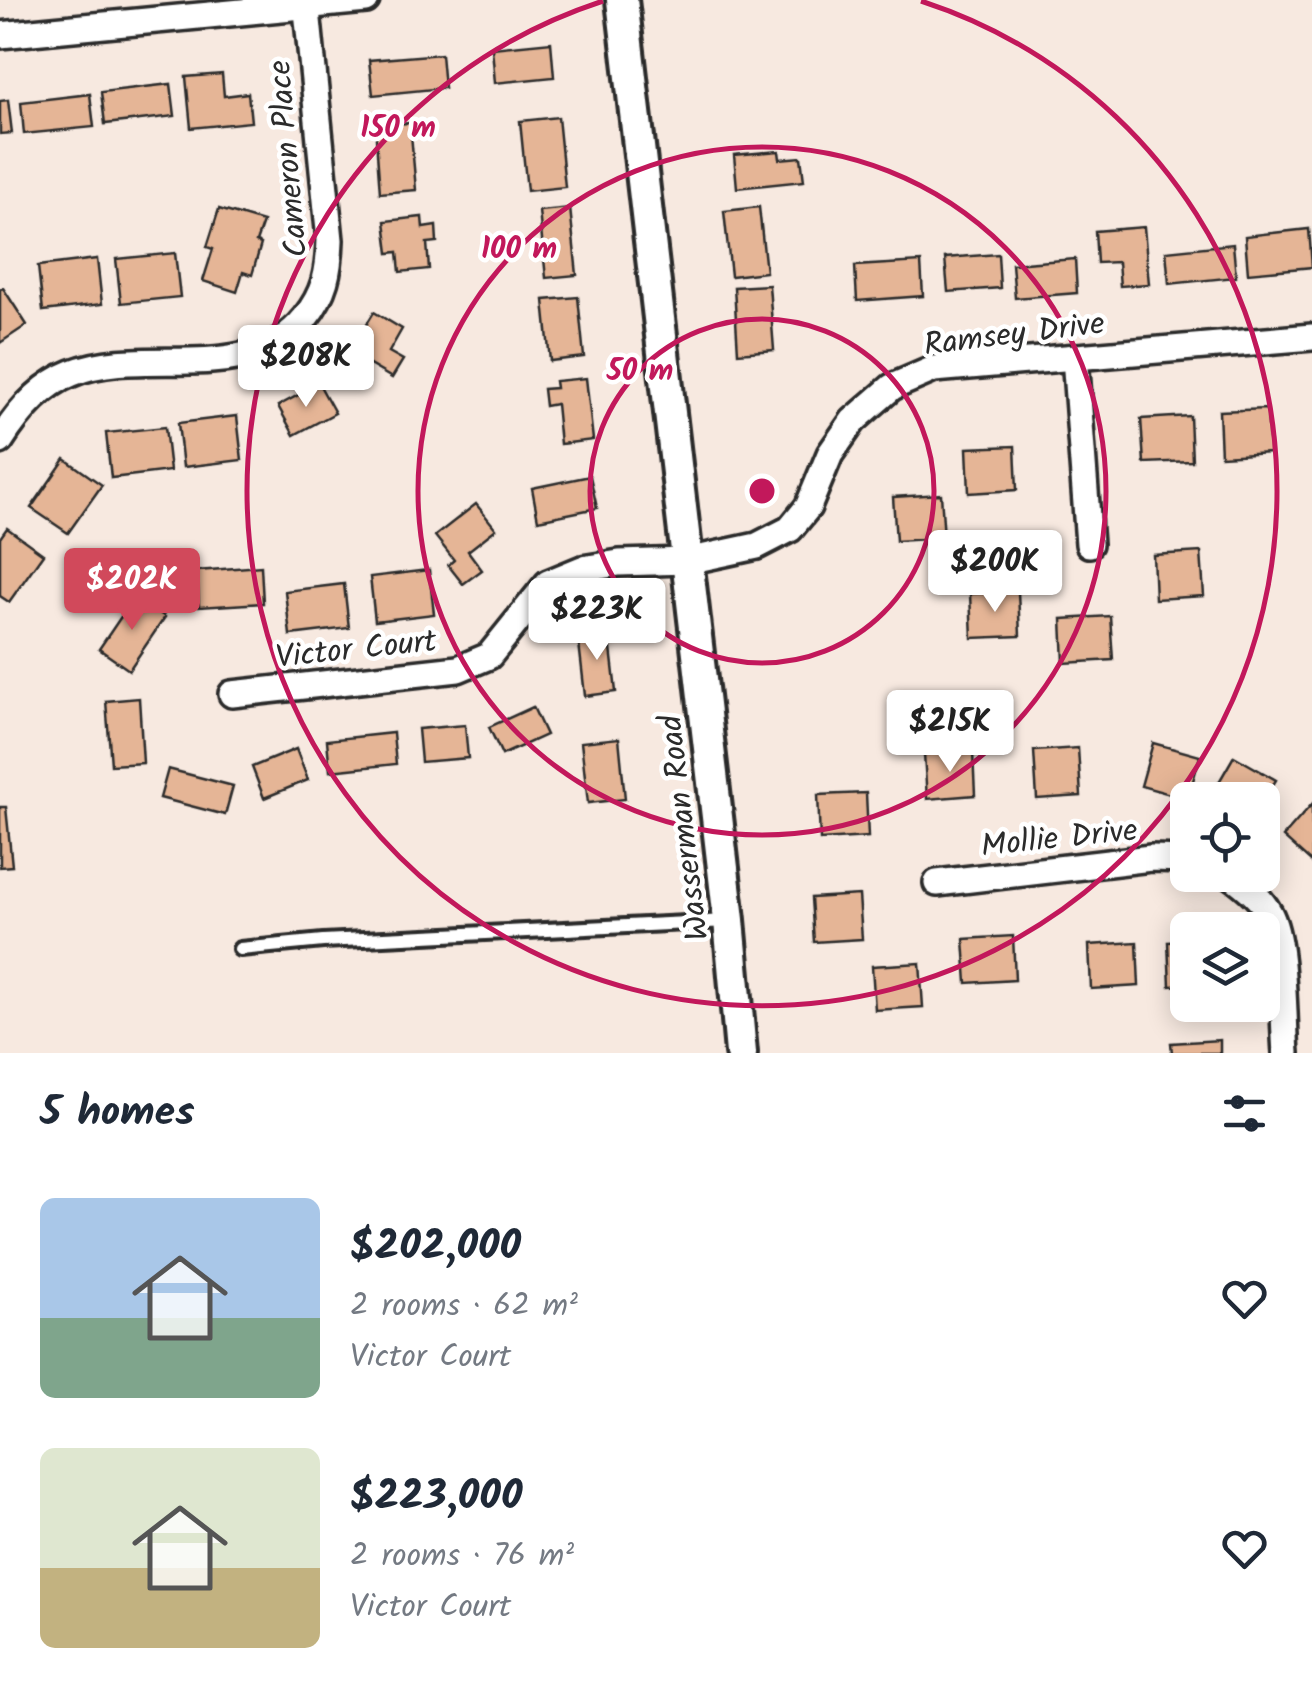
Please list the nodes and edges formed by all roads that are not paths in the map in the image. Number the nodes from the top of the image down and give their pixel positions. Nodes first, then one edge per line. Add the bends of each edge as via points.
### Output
1 (366, 0) edge
2 (622, 0) edge
3 (306, 3) edge
4 (0, 36) edge
5 (1312, 338) edge
6 (1075, 357) junction
7 (0, 441) edge
8 (1089, 544) dead end
9 (687, 561) junction
10 (232, 694) dead end
11 (1170, 859) edge
12 (937, 883) dead end
13 (1251, 892) edge
14 (730, 920) junction
15 (240, 949) dead end
16 (741, 1053) edge
17 (1286, 1053) edge

1 - 3 street
2 - 9 street, Wasserman Road
3 - 4 street
3 - 7 street, Cameron Place via 330,240 329,276 317,302 296,329 235,358 107,363 70,373 13,420
5 - 6 street, Ramsey Drive
6 - 8 street
6 - 9 street, Ramsey Drive via 934,369 892,387 852,421 790,530 757,546
9 - 10 street, Victor Court via 582,569 548,583 489,656 458,670
9 - 14 street, Wasserman Road
11 - 12 street, Mollie Drive
13 - 17 street via 1277,935
14 - 15 lane
14 - 16 street, Wasserman Road

